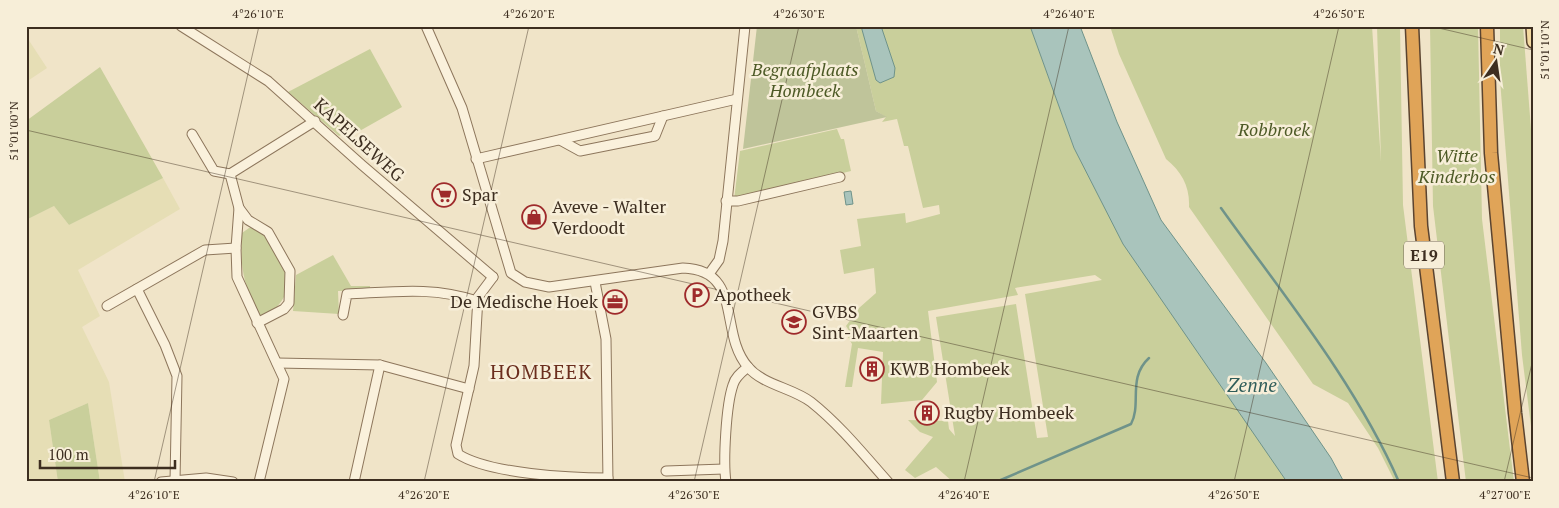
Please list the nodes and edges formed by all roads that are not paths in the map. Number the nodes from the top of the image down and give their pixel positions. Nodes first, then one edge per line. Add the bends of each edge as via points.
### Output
1 (181, 26) edge
2 (426, 26) edge
3 (745, 26) edge
4 (1412, 26) edge
5 (1487, 26) edge
6 (1532, 26) edge
7 (1533, 42) edge
8 (737, 99) junction
9 (663, 116) junction
10 (315, 121) junction
11 (192, 134) dead end
12 (560, 140) junction
13 (476, 159) junction
14 (230, 174) junction
15 (840, 177) dead end
16 (726, 201) junction
17 (239, 208) junction
18 (236, 248) junction
19 (511, 273) junction
20 (710, 274) junction
21 (493, 277) junction
22 (595, 282) junction
23 (137, 289) junction
24 (477, 301) junction
25 (107, 306) dead end
26 (343, 315) dead end
27 (257, 323) junction
28 (277, 363) junction
29 (380, 365) junction
30 (748, 367) junction
31 (469, 389) junction
32 (724, 468) junction
33 (666, 471) dead end
34 (608, 480) edge
35 (175, 481) edge
36 (222, 481) edge
37 (161, 482) edge
38 (233, 482) edge
39 (259, 482) edge
40 (354, 482) edge
41 (726, 482) edge
42 (888, 482) edge
43 (1453, 482) edge
44 (1523, 482) edge

1 - 10 street, KAPELSEWEG via 257,73
2 - 13 street via 462,108
3 - 8 street
4 - 43 highway, E19 via 1421,226
5 - 44 highway via 1491,153
6 - 7 main road
8 - 9 street
8 - 16 street
9 - 12 street
9 - 12 street via 655,136 580,151
10 - 14 street
10 - 21 street, KAPELSEWEG
11 - 14 street via 214,171
12 - 13 street
13 - 19 street
14 - 17 street
15 - 16 street
16 - 20 street via 721,255
17 - 18 street
17 - 27 street via 248,220 268,232 290,271 289,302 284,309
18 - 23 street via 204,250
18 - 27 street via 237,277
19 - 21 street
19 - 22 street via 525,282 544,287
20 - 22 street via 697,268 683,268
20 - 30 street via 722,289 736,345
21 - 24 street via 484,285
22 - 34 street via 606,339
23 - 25 street
23 - 35 street via 177,376
24 - 26 street via 432,290 347,294
24 - 31 street via 474,366
27 - 28 street
28 - 29 street
28 - 39 street via 284,378
29 - 31 street
29 - 40 street
30 - 32 street via 738,376 731,391
30 - 42 street via 764,379 809,400
31 - 34 street via 456,445 458,454 510,469
32 - 33 street
32 - 41 street
35 - 36 street
35 - 37 street
36 - 38 street

